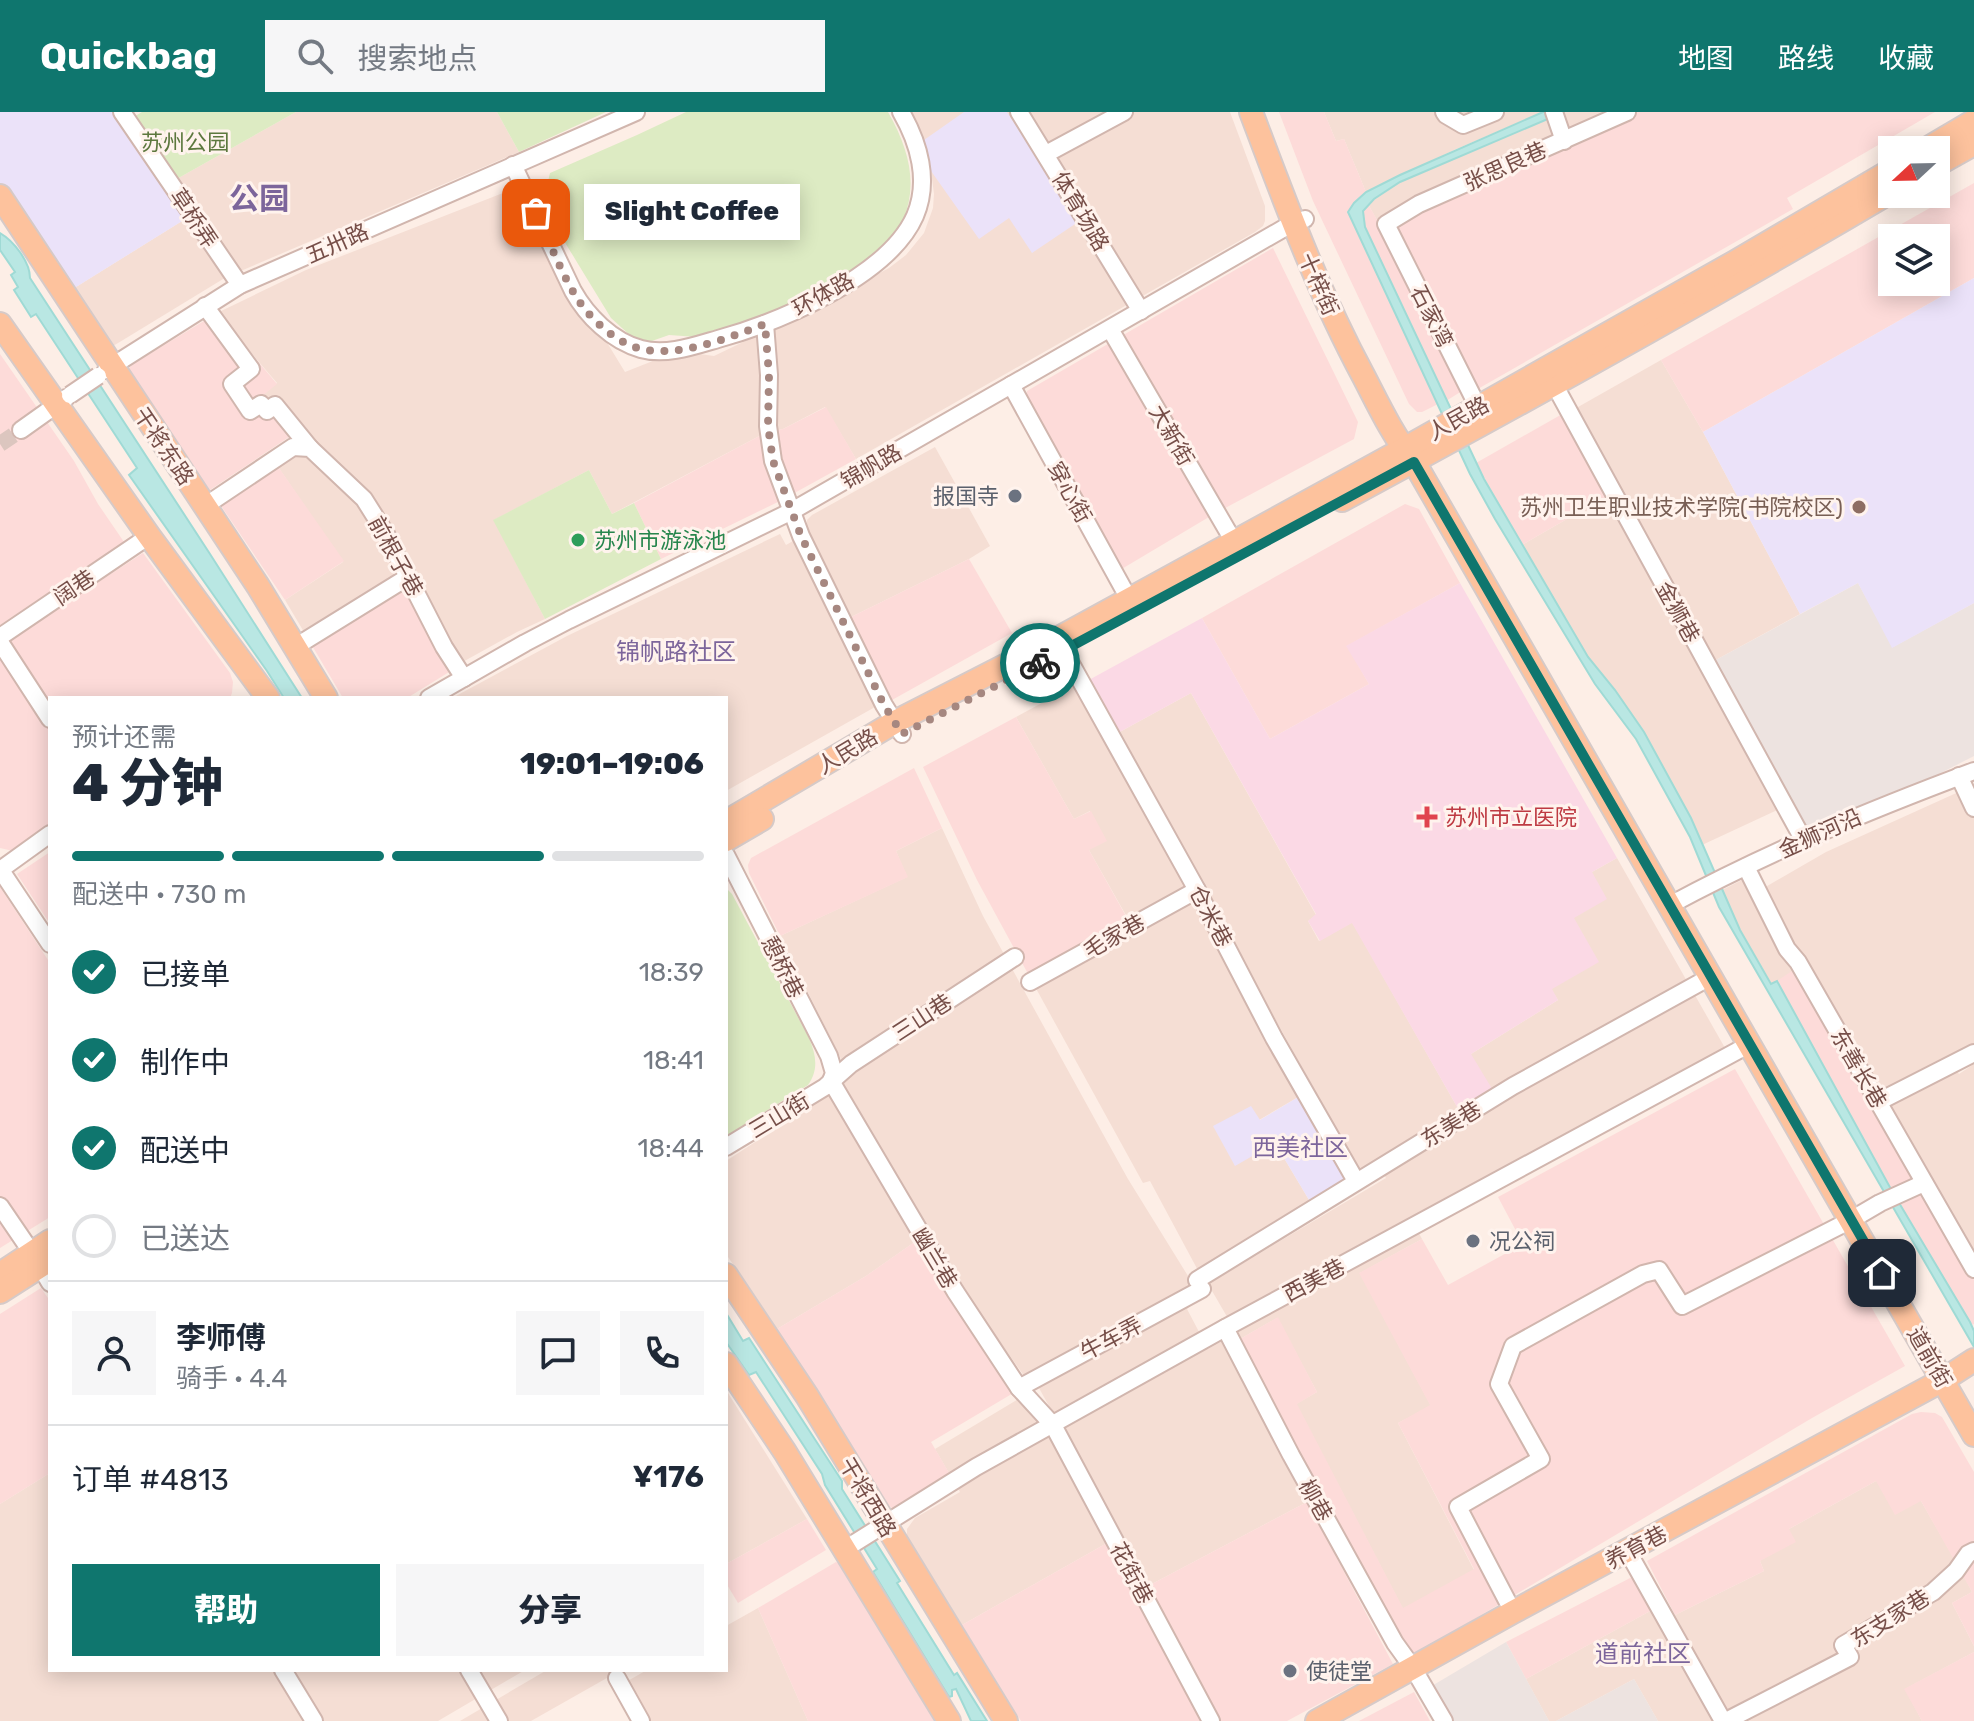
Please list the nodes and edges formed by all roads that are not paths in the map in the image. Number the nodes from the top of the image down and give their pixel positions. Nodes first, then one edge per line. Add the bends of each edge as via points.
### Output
1 (122, 112) edge
2 (636, 112) edge
3 (901, 112) edge
4 (1019, 112) edge
5 (1124, 112) edge
6 (1251, 112) edge
7 (1264, 112) edge
8 (1444, 112) edge
9 (1495, 112) edge
10 (1627, 112) edge
11 (1555, 115) edge
12 (1974, 121) edge
13 (1949, 136) edge
14 (1564, 141) junction
15 (1974, 144) edge
16 (1046, 154) junction
17 (1950, 157) edge
18 (513, 165) junction
19 (1878, 178) edge
20 (0, 196) edge
21 (1878, 199) edge
22 (1299, 221) junction
23 (1386, 224) joint
24 (240, 285) junction
25 (205, 306) junction
26 (1141, 311) junction
27 (0, 324) edge
28 (765, 324) junction
29 (1110, 329) junction
30 (105, 371) junction
31 (1554, 384) junction
32 (1011, 385) junction
33 (63, 400) junction
34 (1475, 415) junction
35 (21, 430) tunnel mouth
36 (1424, 447) junction
37 (310, 448) junction
38 (205, 506) junction
39 (792, 511) junction
40 (149, 536) junction
41 (1234, 542) junction
42 (408, 577) junction
43 (1129, 599) junction
44 (0, 640) edge
45 (295, 647) junction
46 (1064, 651) junction
47 (464, 678) junction
48 (320, 688) edge
49 (263, 696) edge
50 (432, 696) edge
51 (48, 716) edge
52 (898, 728) junction
53 (1966, 774) edge
54 (1974, 808) edge
55 (728, 821) edge
56 (48, 835) edge
57 (728, 839) edge
58 (1803, 839) junction
59 (728, 859) edge
60 (1746, 867) junction
61 (0, 870) edge
62 (1197, 890) junction
63 (1676, 902) junction
64 (48, 941) edge
65 (1015, 957) dead end
66 (1710, 977) junction
67 (1030, 982) dead end
68 (1750, 1044) junction
69 (1974, 1053) edge
70 (831, 1081) junction
71 (1878, 1102) junction
72 (728, 1146) edge
73 (1356, 1181) junction
74 (1924, 1183) junction
75 (0, 1206) edge
76 (1864, 1212) junction
77 (44, 1261) edge
78 (1974, 1269) edge
79 (0, 1274) edge
80 (728, 1278) edge
81 (1199, 1285) joint
82 (0, 1292) edge
83 (1225, 1328) junction
84 (728, 1367) edge
85 (1961, 1368) edge
86 (1019, 1388) junction
87 (1974, 1407) edge
88 (1053, 1425) junction
89 (1974, 1435) edge
90 (879, 1527) junction
91 (849, 1546) junction
92 (1974, 1551) edge
93 (1628, 1552) junction
94 (1513, 1612) junction
95 (1413, 1668) junction
96 (284, 1672) edge
97 (470, 1672) edge
98 (617, 1678) dead end
99 (314, 1721) edge
100 (499, 1721) edge
101 (641, 1721) edge
102 (949, 1721) edge
103 (1006, 1721) edge
104 (1211, 1721) edge
105 (1317, 1721) edge
106 (1444, 1721) edge
107 (1724, 1721) edge

1 - 24 street, 草桥弄
2 - 18 street, 五卅路
3 - 28 street, 环体路 via 917,147 922,179 920,203 910,225 880,259 849,282
4 - 16 street, 体育场路
5 - 16 street
6 - 22 main road, 十梓街
7 - 22 main road, 十梓街
8 - 9 street via 1463,125
10 - 14 street, 张思良巷
11 - 14 street
12 - 13 main road
14 - 23 street, 张思良巷 via 1419,204
15 - 17 main road
16 - 26 street, 体育场路
18 - 24 street, 五卅路
18 - 28 street, 环体路 via 578,300 620,339 643,350 672,351
19 - 34 main road, 人民路
20 - 30 main road, 干将东路
21 - 31 main road, 人民路
22 - 26 street, 锦帆路
22 - 36 main road, 十梓街 via 1382,385
23 - 34 street, 石家湾
24 - 25 street, 五卅路
25 - 30 street, 五卅路
25 - 37 street, 前根子巷 via 251,369 232,384 250,411 261,404 267,411 275,405
26 - 29 street, 锦帆路
27 - 33 main road
28 - 39 street via 769,440
29 - 32 street, 锦帆路
29 - 41 street, 大新街
30 - 33 street, 五卅路, bridge
30 - 38 main road, 干将东路
31 - 34 main road, 人民路
31 - 58 street, 金狮巷
32 - 39 street, 锦帆路
32 - 43 street, 穿心街
33 - 35 street, 五卅路
33 - 40 main road
34 - 36 main road, 人民路
36 - 41 main road, 人民路
36 - 46 main road, 人民路
36 - 63 main road, 道前街
37 - 38 street via 293,447
37 - 42 street, 前根子巷 via 364,499
38 - 45 main road, 干将东路
39 - 47 street, 锦帆路 via 569,620
39 - 52 street
40 - 44 street, 阔巷
40 - 49 main road
41 - 43 main road, 人民路
42 - 45 street
42 - 47 street, 前根子巷
43 - 52 main road, 人民路
44 - 51 street
45 - 48 main road, 干将东路
46 - 52 main road, 人民路
46 - 62 street, 仓米巷
47 - 50 street, 锦帆路
52 - 55 main road, 人民路
52 - 57 main road, 人民路
53 - 54 street
53 - 58 street, 金狮河沿
56 - 61 street
58 - 60 street, 金狮河沿
59 - 70 street, 憩桥巷 via 829,1056
60 - 63 street, 金狮河沿
60 - 71 street, 东善长巷 via 1787,949
61 - 64 street
62 - 67 street, 毛家巷
62 - 73 street, 仓米巷
63 - 66 main road, 道前街
63 - 76 main road, 道前街
65 - 70 street, 三山巷
66 - 68 main road, 道前街
66 - 73 street, 东美巷
68 - 76 main road, 道前街
68 - 83 street, 西美巷
69 - 71 street
70 - 72 street, 三山街
70 - 86 street, 幽兰巷
71 - 74 street, 东善长巷
73 - 81 street, 东美巷
74 - 76 street
74 - 78 street, 东善长巷
75 - 77 street
76 - 85 main road, 道前街
76 - 94 street via 1682,1306 1659,1270 1513,1346 1499,1384 1541,1459 1458,1507
77 - 79 main road
77 - 82 main road
80 - 90 main road, 干将西路 via 807,1396
81 - 86 street, 牛车弄
83 - 88 street, 西美巷
83 - 95 street, 柳巷 via 1313,1496
84 - 91 main road
85 - 87 main road, 道前街
85 - 89 main road, 道前街
85 - 93 main road, 养育巷
86 - 88 street, 幽兰巷
88 - 90 street, 西美巷
88 - 104 street, 花街巷
90 - 91 street, 西美巷
90 - 103 main road, 干将西路
91 - 102 main road
92 - 107 street, 东支家巷 via 1933,1592 1843,1645 1850,1657
93 - 94 main road, 养育巷
93 - 107 street
94 - 95 main road, 养育巷
95 - 105 main road, 养育巷
95 - 106 street, 柳巷
96 - 99 street
97 - 100 street
98 - 101 street

